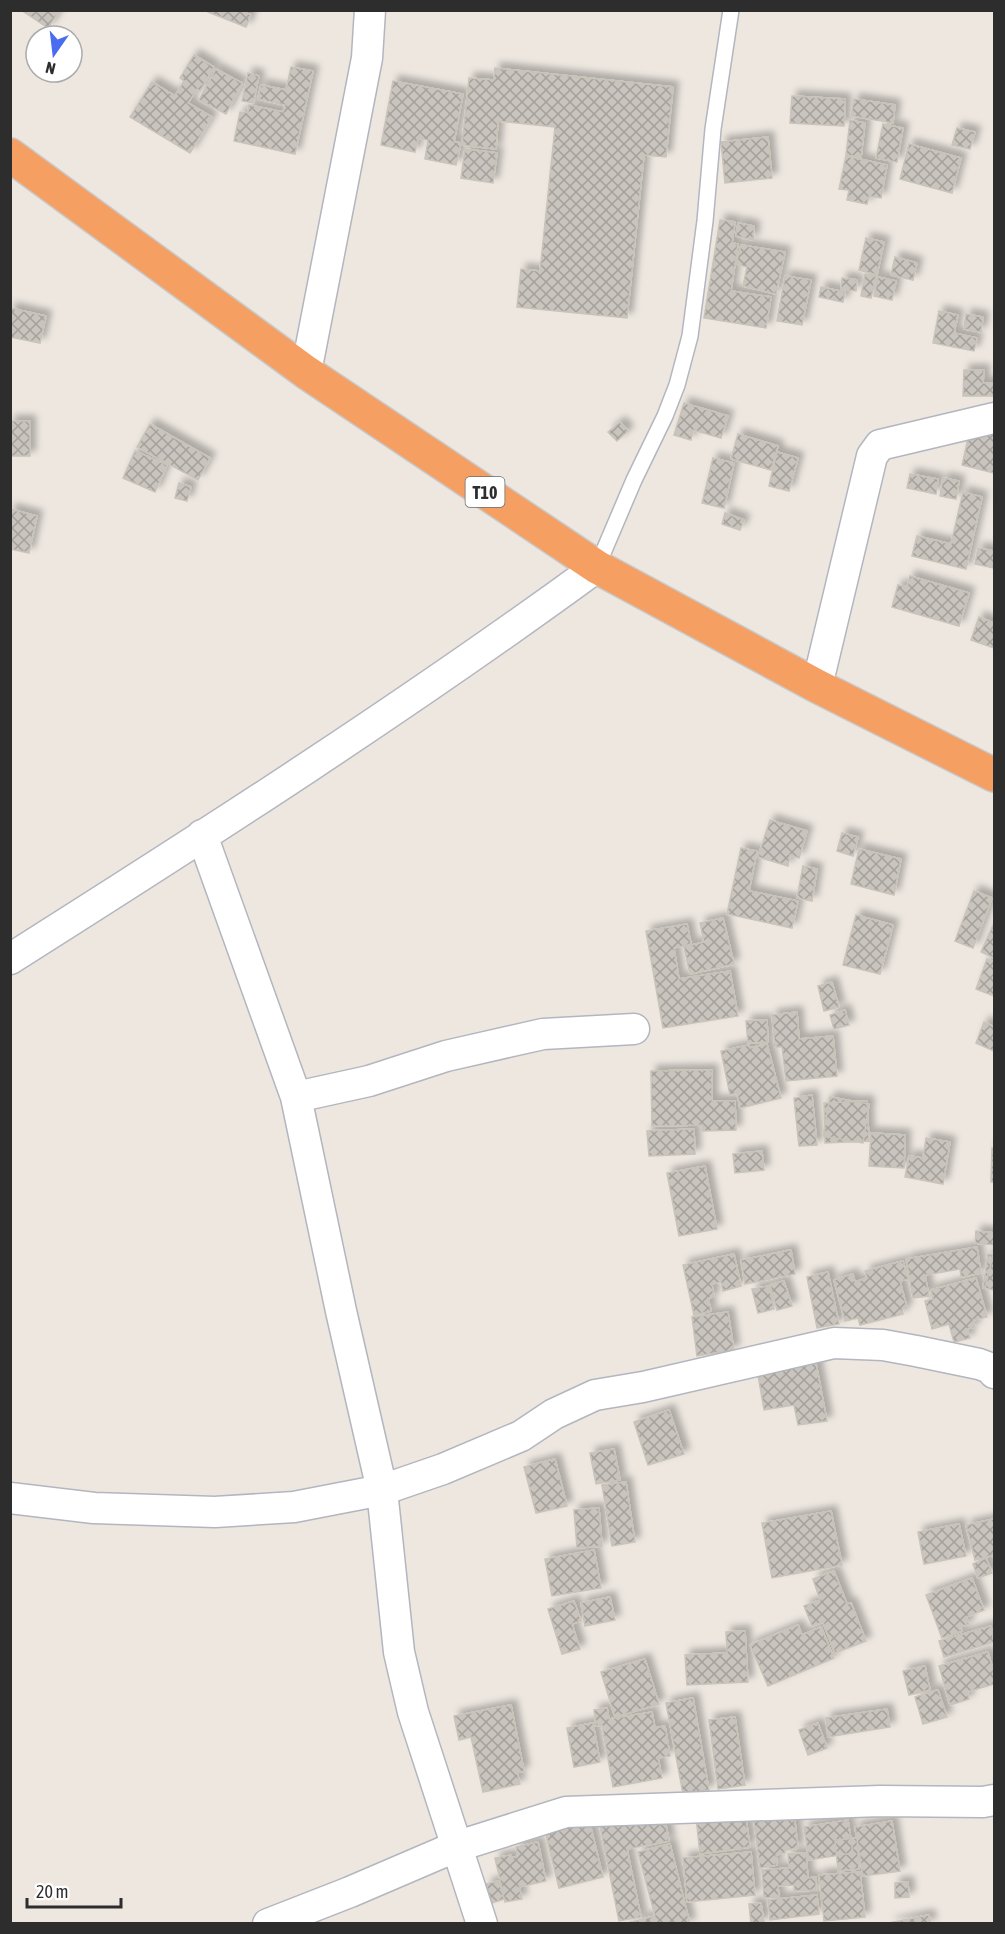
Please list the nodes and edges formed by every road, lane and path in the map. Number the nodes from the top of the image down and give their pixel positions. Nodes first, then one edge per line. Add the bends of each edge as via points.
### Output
1 (370, 10) edge
2 (731, 10) edge
3 (10, 155) edge
4 (306, 372) junction
5 (994, 418) edge
6 (597, 567) junction
7 (817, 686) junction
8 (994, 775) edge
9 (202, 835) junction
10 (10, 959) edge
11 (634, 1029) dead end
12 (296, 1097) junction
13 (994, 1373) edge
14 (382, 1490) junction
15 (10, 1498) edge
16 (994, 1800) edge
17 (455, 1847) junction
18 (268, 1923) edge
19 (482, 1923) edge

1 - 4 street via 367,58
2 - 6 lane via 713,129 690,336 665,417
3 - 4 highway, T10
4 - 6 highway, T10
5 - 7 street via 880,445 875,450
6 - 7 highway, T10
6 - 9 street via 377,721
7 - 8 highway, T10
9 - 10 street
9 - 12 street
11 - 12 street via 543,1034
12 - 14 street
13 - 14 street via 979,1364 916,1351 834,1343 595,1395 554,1414 522,1436
14 - 15 street via 294,1507 215,1512 94,1508
14 - 17 street via 399,1652 412,1712
16 - 17 street via 566,1812
17 - 18 street
17 - 19 street

